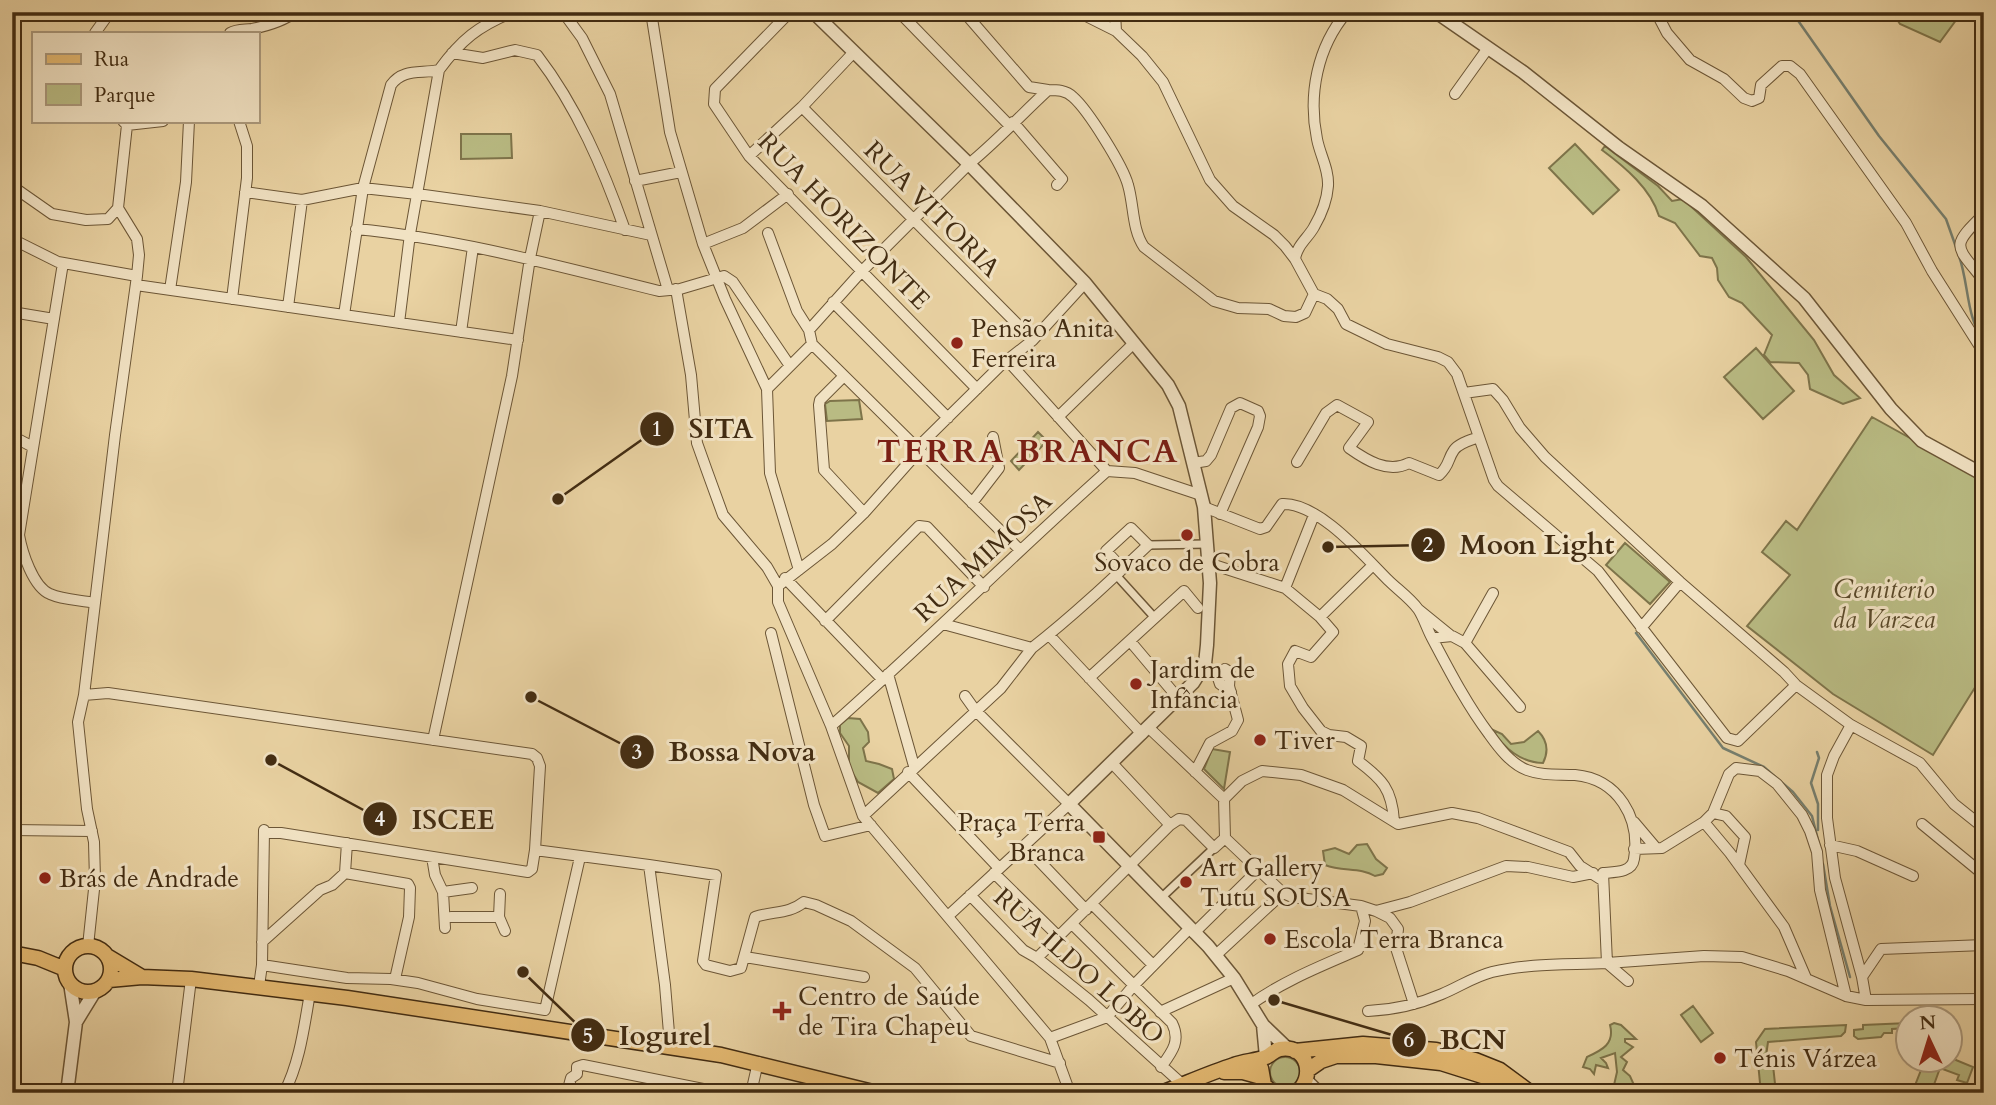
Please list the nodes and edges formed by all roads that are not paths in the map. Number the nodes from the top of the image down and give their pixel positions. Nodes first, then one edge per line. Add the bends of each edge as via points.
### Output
1 (110, 12) edge
2 (295, 12) edge
3 (513, 12) edge
4 (563, 12) edge
5 (651, 12) edge
6 (790, 12) edge
7 (813, 12) edge
8 (899, 12) edge
9 (964, 12) edge
10 (1079, 12) edge
11 (1115, 12) edge
12 (1347, 12) edge
13 (1437, 12) edge
14 (1609, 12) edge
15 (1641, 12) edge
16 (1656, 12) edge
17 (1116, 31) junction
18 (96, 32) edge
19 (232, 32) edge
20 (1488, 48) junction
21 (854, 52) junction
22 (452, 53) junction
23 (439, 70) junction
24 (1048, 90) junction
25 (1455, 94) dead end
26 (802, 107) junction
27 (144, 122) edge
28 (189, 122) edge
29 (239, 122) edge
30 (125, 123) edge
31 (1011, 124) junction
32 (749, 156) junction
33 (969, 164) junction
34 (681, 172) junction
35 (635, 181) junction
36 (1057, 185) dead end
37 (12, 186) edge
38 (363, 188) junction
39 (245, 192) junction
40 (417, 194) junction
41 (788, 194) junction
42 (302, 200) junction
43 (118, 208) junction
44 (540, 211) junction
45 (1984, 214) edge
46 (914, 222) junction
47 (356, 229) junction
48 (625, 230) junction
49 (768, 233) dead end
50 (410, 234) junction
51 (651, 235) junction
52 (12, 239) edge
53 (703, 244) junction
54 (473, 247) junction
55 (530, 258) junction
56 (1295, 258) junction
57 (63, 263) junction
58 (862, 271) junction
59 (716, 279) junction
60 (137, 281) junction
61 (1984, 281) edge
62 (1085, 284) junction
63 (170, 290) junction
64 (672, 290) junction
65 (1314, 294) junction
66 (232, 299) junction
67 (833, 302) junction
68 (288, 307) junction
69 (12, 312) edge
70 (344, 315) junction
71 (54, 319) junction
72 (399, 323) junction
73 (809, 330) junction
74 (461, 332) junction
75 (518, 340) junction
76 (1033, 340) junction
77 (1134, 343) junction
78 (812, 344) junction
79 (1984, 353) edge
80 (1008, 361) junction
81 (790, 366) junction
82 (844, 376) junction
83 (767, 389) junction
84 (978, 389) junction
85 (1464, 393) junction
86 (1058, 417) junction
87 (948, 418) junction
88 (12, 436) edge
89 (993, 437) dead end
90 (1479, 437) junction
91 (33, 447) junction
92 (919, 451) junction
93 (1297, 462) dead end
94 (1194, 463) junction
95 (1107, 471) junction
96 (1984, 475) edge
97 (1203, 501) junction
98 (972, 503) junction
99 (864, 513) junction
100 (1220, 514) junction
101 (1314, 515) junction
102 (1207, 544) junction
103 (1148, 545) junction
104 (1019, 550) junction
105 (1208, 563) junction
106 (1373, 565) junction
107 (799, 570) junction
108 (1119, 572) junction
109 (781, 582) junction
110 (1681, 582) junction
111 (984, 587) junction
112 (1285, 588) junction
113 (1493, 593) dead end
114 (95, 603) junction
115 (1198, 608) dead end
116 (1418, 609) junction
117 (1155, 618) junction
118 (1320, 618) junction
119 (825, 621) junction
120 (943, 624) junction
121 (1641, 628) junction
122 (771, 632) dead end
123 (1049, 635) junction
124 (1452, 636) junction
125 (1432, 638) junction
126 (1130, 641) junction
127 (1465, 643) junction
128 (1032, 648) junction
129 (886, 677) junction
130 (1089, 678) junction
131 (1796, 685) junction
132 (1231, 692) dead end
133 (84, 695) junction
134 (965, 696) dead end
135 (1178, 698) junction
136 (1520, 707) dead end
137 (975, 710) junction
138 (1852, 725) junction
139 (831, 726) junction
140 (1145, 731) junction
141 (433, 740) junction
142 (1112, 763) junction
143 (911, 769) junction
144 (1195, 772) junction
145 (1224, 799) junction
146 (1069, 804) junction
147 (1713, 813) junction
148 (863, 816) junction
149 (1633, 818) junction
150 (1394, 821) junction
151 (1703, 822) junction
152 (1922, 824) dead end
153 (871, 825) junction
154 (1170, 825) junction
155 (1984, 828) edge
156 (12, 830) edge
157 (92, 831) junction
158 (1224, 838) junction
159 (347, 844) junction
160 (1830, 845) junction
161 (1025, 846) junction
162 (1214, 848) junction
163 (1656, 848) junction
164 (1634, 849) junction
165 (535, 850) junction
166 (432, 857) junction
167 (580, 857) junction
168 (1739, 864) junction
169 (649, 865) junction
170 (1128, 867) junction
171 (997, 870) junction
172 (1257, 871) junction
173 (345, 873) junction
174 (1593, 873) junction
175 (1984, 875) edge
176 (1913, 876) dead end
177 (1602, 880) junction
178 (472, 888) dead end
179 (443, 892) junction
180 (1283, 893) junction
181 (500, 894) dead end
182 (970, 895) junction
183 (1161, 898) junction
184 (1361, 906) junction
185 (1089, 907) junction
186 (1376, 911) junction
187 (947, 916) junction
188 (451, 917) dead end
189 (499, 917) junction
190 (1072, 924) junction
191 (445, 928) dead end
192 (1192, 930) junction
193 (505, 931) dead end
194 (1059, 937) junction
195 (262, 942) junction
196 (1984, 944) edge
197 (88, 946) junction
198 (12, 953) edge
199 (70, 955) junction
200 (1216, 955) junction
201 (107, 956) junction
202 (745, 957) junction
203 (38, 958) junction
204 (1037, 958) junction
205 (1607, 963) junction
206 (262, 965) junction
207 (1153, 965) junction
208 (67, 976) junction
209 (142, 977) junction
210 (863, 977) dead end
211 (1862, 977) junction
212 (1234, 978) junction
213 (1807, 978) junction
214 (191, 979) junction
215 (395, 979) junction
216 (108, 980) junction
217 (1628, 981) dead end
218 (1134, 985) junction
219 (259, 986) junction
220 (94, 991) junction
221 (310, 993) junction
222 (1846, 996) junction
223 (1984, 999) edge
224 (1866, 1000) junction
225 (1414, 1004) junction
226 (1250, 1005) junction
227 (1160, 1012) junction
228 (1368, 1012) dead end
229 (1107, 1017) junction
230 (76, 1021) junction
231 (1263, 1025) junction
232 (1050, 1038) junction
233 (670, 1045) junction
234 (1292, 1050) junction
235 (1266, 1057) junction
236 (758, 1062) junction
237 (1060, 1063) junction
238 (1161, 1067) junction
239 (1212, 1074) junction
240 (1261, 1077) junction
241 (831, 1086) edge
242 (1303, 1086) edge
243 (1172, 1090) edge
244 (1530, 1092) edge
245 (67, 1093) edge
246 (177, 1093) edge
247 (284, 1093) edge
248 (567, 1093) edge
249 (723, 1093) edge
250 (751, 1093) edge
251 (877, 1093) edge
252 (1070, 1093) edge
253 (1273, 1093) edge
254 (1319, 1093) edge

1 - 18 street
2 - 19 street via 253,29
3 - 22 street via 485,23
4 - 35 street via 582,38 610,94
5 - 34 street
6 - 32 street, RUA HORIZONTE via 713,95 714,104
7 - 21 street
8 - 31 street
9 - 24 street via 1029,88
10 - 17 street
11 - 17 street
12 - 56 street via 1315,77 1312,101 1328,184 1318,218
13 - 20 street
14 - 15 street
16 - 79 street via 1690,60 1752,102 1759,98 1761,85 1782,65 1800,74 1906,223
17 - 56 street via 1163,82 1210,180 1233,206 1274,235
20 - 25 street
20 - 96 street via 1702,205 1804,298 1922,442
21 - 26 street
21 - 33 street
22 - 23 street
22 - 48 street via 483,58 515,50 537,55 575,112
23 - 38 street via 407,72 391,85
23 - 40 street
24 - 31 street
24 - 65 street via 1073,96 1111,150 1127,181 1137,237 1144,247 1214,301 1296,317 1306,313
26 - 32 street
26 - 46 street, RUA VITORIA
27 - 30 street
28 - 63 street via 186,182
29 - 39 street via 247,146
30 - 43 street
31 - 33 street
31 - 36 street via 1062,179
32 - 41 street, RUA HORIZONTE
33 - 46 street
33 - 62 street
34 - 35 street
34 - 53 street
35 - 51 street
37 - 43 street via 52,214 108,219
38 - 40 street
38 - 42 street
38 - 47 street
39 - 42 street
39 - 66 street
40 - 44 street
40 - 50 street
41 - 53 street via 743,228
41 - 58 street, RUA HORIZONTE
42 - 68 street
43 - 60 street via 137,239
44 - 48 street
44 - 55 street
45 - 61 street via 1961,236 1959,244
46 - 58 street
46 - 76 street, RUA VITORIA
47 - 50 street
47 - 70 street
48 - 51 street
49 - 73 street via 796,311
50 - 54 street
50 - 72 street
51 - 64 street
52 - 57 street
53 - 59 street
54 - 55 street
54 - 74 street
55 - 64 street via 585,274
55 - 75 street
56 - 65 street
57 - 60 street
57 - 71 street
58 - 67 street
58 - 84 street, RUA HORIZONTE
59 - 64 street
59 - 81 street via 723,276 733,282
59 - 83 street
60 - 63 street
60 - 114 street
62 - 76 street
62 - 77 street
63 - 66 street
64 - 109 street via 691,375 698,443 723,515
65 - 85 street via 1327,299 1357,331 1448,362
66 - 68 street
67 - 73 street
67 - 87 street
68 - 70 street
69 - 71 street
70 - 72 street
71 - 91 street
72 - 74 street
73 - 78 street
74 - 75 street
75 - 141 street
76 - 80 street
77 - 86 street
77 - 94 street via 1179,406
78 - 81 street
78 - 82 street
80 - 84 street
80 - 86 street
80 - 92 street
81 - 83 street
82 - 92 street
82 - 99 street via 819,405 824,470
83 - 107 street via 770,473
84 - 87 street
85 - 90 street
85 - 110 street via 1493,389 1545,457
86 - 95 street
87 - 92 street
88 - 91 street
89 - 98 street via 999,468
90 - 93 street via 1454,450 1439,475 1409,463 1400,467 1372,463 1349,448 1368,422 1337,405 1326,413
90 - 121 street via 1498,486 1598,571
91 - 114 street via 19,535 22,551 33,576 48,594
92 - 98 street
92 - 99 street
94 - 97 street
94 - 100 street via 1211,455 1231,408 1240,403 1258,411 1258,427
95 - 97 street via 1135,473
95 - 104 street, RUA MIMOSA
97 - 100 street
97 - 102 street
98 - 104 street
99 - 107 street
100 - 101 street via 1259,529 1266,527 1282,504
101 - 106 street via 1354,544
101 - 112 street
102 - 103 street
102 - 105 street
103 - 108 street
103 - 108 street via 1131,528 1105,551
104 - 111 street, RUA MIMOSA
105 - 112 street
105 - 135 street via 1205,664
106 - 116 street
106 - 118 street
107 - 109 street
108 - 117 street
108 - 123 street
109 - 119 street
109 - 139 street via 778,602
110 - 121 street
110 - 131 street
111 - 119 street via 927,527 919,526
111 - 120 street, RUA MIMOSA
112 - 118 street
113 - 127 street
114 - 133 street
115 - 117 street via 1184,591
116 - 124 street
116 - 125 street
117 - 126 street
118 - 150 street via 1333,632 1311,657 1295,651 1288,664 1290,686 1321,731 1361,746 1358,761 1388,790
119 - 129 street
120 - 128 street
120 - 129 street, RUA MIMOSA
121 - 131 street via 1727,738 1738,741
122 - 153 street via 825,836
123 - 128 street
123 - 130 street
124 - 125 street
124 - 127 street
125 - 149 street via 1504,754 1525,770 1577,775 1603,783
126 - 130 street
126 - 135 street
127 - 136 street
128 - 137 street via 1001,688
129 - 139 street, RUA MIMOSA
129 - 143 street
130 - 140 street
131 - 138 street
132 - 144 street via 1238,720 1232,731 1210,743
133 - 141 street via 107,693
133 - 157 street via 78,722
134 - 137 street
135 - 140 street
137 - 143 street
137 - 146 street
138 - 155 street via 1920,763 1954,804
138 - 160 street via 1827,775
139 - 148 street
140 - 142 street
140 - 144 street
141 - 165 street via 537,758
142 - 146 street
142 - 154 street
143 - 148 street
143 - 171 street
144 - 145 street
145 - 150 street via 1242,781 1262,771 1301,775 1343,790
145 - 158 street
146 - 161 street
146 - 170 street
147 - 151 street
147 - 168 street via 1726,816 1745,837
147 - 222 street via 1729,774 1736,768 1760,771 1802,815 1817,852 1820,890
148 - 153 street
149 - 163 street
149 - 164 street
150 - 174 street via 1398,824 1452,813 1478,818 1569,852
151 - 163 street
151 - 168 street
152 - 175 street
153 - 187 street
154 - 162 street via 1186,820
154 - 170 street
156 - 157 street
157 - 197 street via 95,880
158 - 162 street
158 - 172 street
159 - 166 street
159 - 173 street
159 - 195 street via 264,830
160 - 176 street via 1857,851
160 - 211 street
161 - 171 street
161 - 185 street
162 - 183 street
163 - 164 street
164 - 177 street via 1629,868 1603,873
165 - 166 street via 528,872
165 - 167 street
166 - 179 street
167 - 169 street
167 - 215 street via 545,1010
168 - 213 street via 1784,927
169 - 202 street via 716,875 704,964 736,970
169 - 233 street
170 - 183 street
170 - 185 street
171 - 182 street
171 - 194 street
172 - 180 street
172 - 192 street
173 - 195 street
173 - 215 street via 410,888 409,917
174 - 177 street
174 - 186 street via 1573,877 1506,866
177 - 205 street
178 - 179 street
179 - 191 street
180 - 184 street
180 - 200 street
181 - 189 street
182 - 187 street
182 - 204 street, RUA ILDO LOBO via 1023,950
183 - 192 street
184 - 186 street
184 - 226 street via 1365,921 1358,950 1268,991
185 - 190 street
185 - 207 street
186 - 225 street via 1398,929 1396,948
187 - 232 street
188 - 189 street
189 - 193 street
190 - 194 street
190 - 218 street
192 - 200 street
192 - 207 street
194 - 204 street
195 - 206 street
196 - 211 street via 1881,949
197 - 199 main road
197 - 201 main road
198 - 203 main road
199 - 203 main road
199 - 208 main road
200 - 212 street
201 - 209 main road
201 - 216 main road
202 - 210 street
202 - 237 street via 755,917 794,910 803,902 816,905 851,920 915,968 971,1037
203 - 208 main road
204 - 229 street, RUA ILDO LOBO
205 - 213 street via 1741,957
205 - 217 street
205 - 225 street via 1493,972
206 - 215 street via 347,978
206 - 219 street
207 - 218 street
208 - 220 main road via 82,991
208 - 230 street
209 - 214 main road
209 - 216 main road
211 - 224 street
212 - 226 street
212 - 227 street
213 - 222 street
214 - 219 main road
214 - 246 street
216 - 220 main road
218 - 227 street
218 - 229 street
219 - 221 main road
220 - 230 street
221 - 233 main road
221 - 247 street via 301,1047
222 - 224 street
223 - 224 street
225 - 228 street
226 - 231 street
227 - 238 street via 1177,1032 1176,1043
229 - 232 street
229 - 238 street, RUA ILDO LOBO
230 - 245 street
231 - 234 street
231 - 235 street
232 - 237 street
233 - 236 main road
234 - 235 main road via 1280,1049
234 - 242 main road via 1304,1059
234 - 244 main road via 1363,1044 1436,1050 1500,1069
235 - 239 main road
235 - 240 main road
236 - 241 main road
236 - 250 street
237 - 252 street
238 - 243 street, RUA ILDO LOBO
239 - 240 main road
239 - 243 main road
240 - 253 main road
241 - 251 main road
242 - 244 main road via 1321,1061 1342,1055 1460,1067
242 - 254 street
248 - 249 street via 577,1067 583,1065

